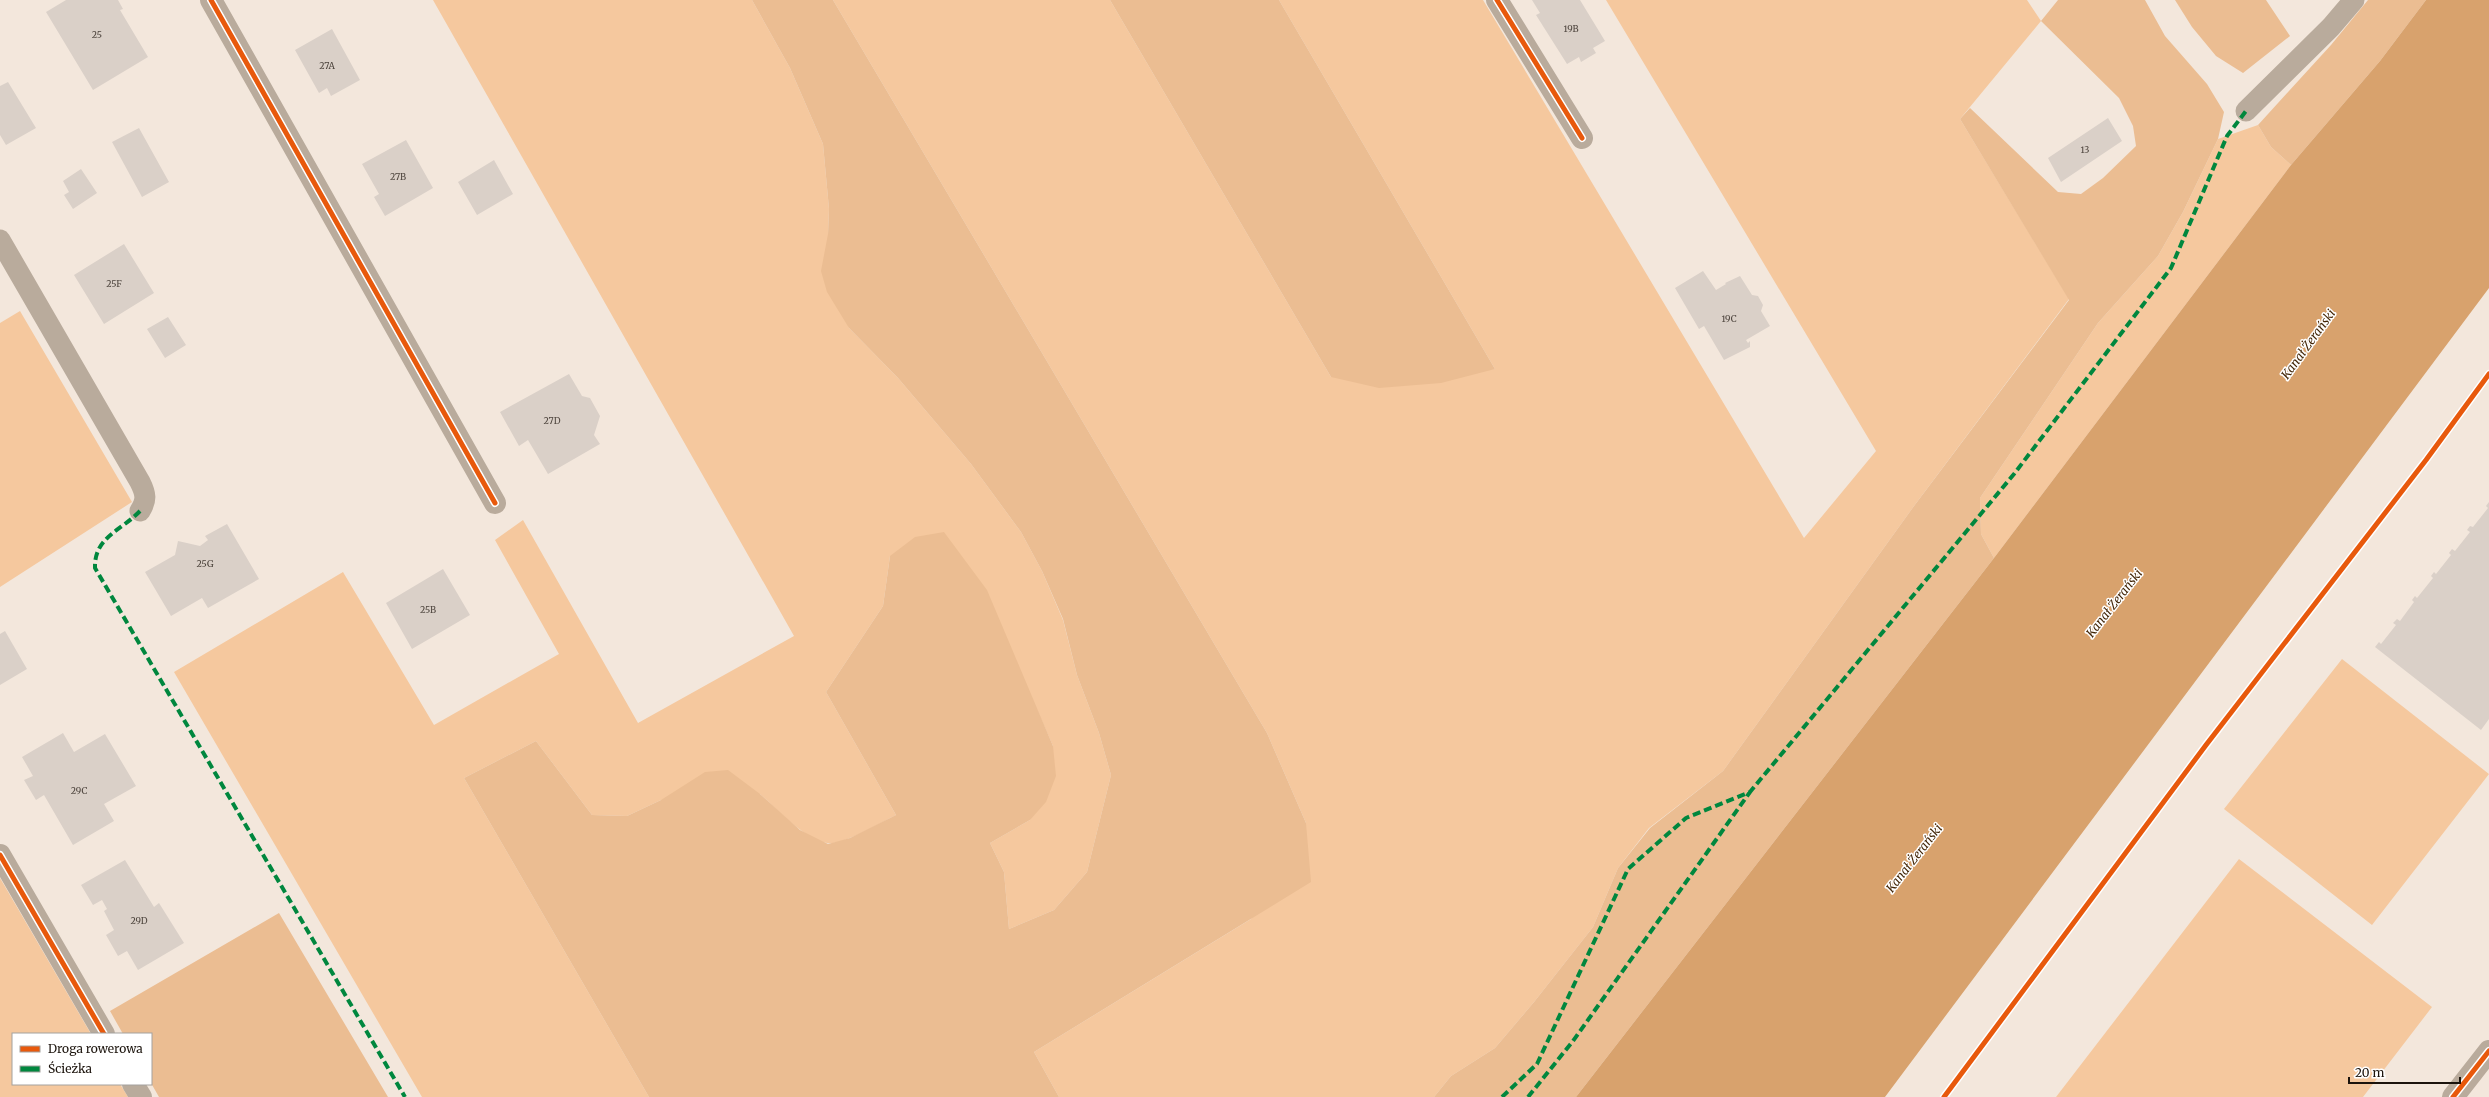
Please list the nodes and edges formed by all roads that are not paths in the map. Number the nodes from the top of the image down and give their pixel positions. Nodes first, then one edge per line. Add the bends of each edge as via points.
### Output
1 (211, 0) edge
2 (1497, 0) edge
3 (2354, 0) edge
4 (2246, 111) dead end
5 (1582, 138) dead end
6 (0, 240) edge
7 (495, 503) dead end
8 (140, 511) dead end
9 (0, 855) edge
10 (103, 1033) edge
11 (2489, 1051) edge
12 (134, 1085) edge
13 (141, 1097) edge
14 (2453, 1097) edge

1 - 7 street
2 - 5 street
3 - 4 lane via 2331,27
6 - 8 lane via 140,482 146,502
9 - 10 street
11 - 14 street
12 - 13 street

